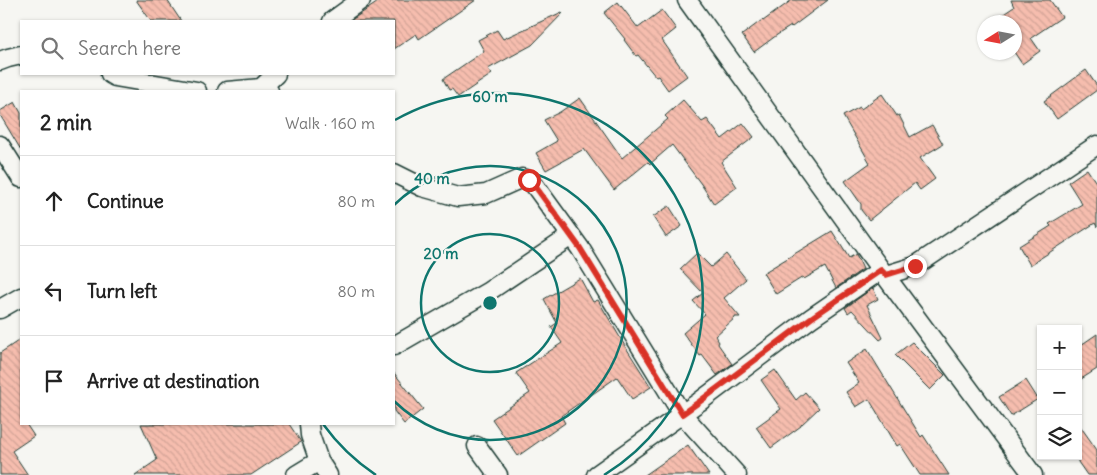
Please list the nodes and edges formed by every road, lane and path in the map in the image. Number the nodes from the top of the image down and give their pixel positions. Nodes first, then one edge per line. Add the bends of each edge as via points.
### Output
1 (361, 0) edge
2 (687, 0) edge
3 (333, 20) edge
4 (20, 55) edge
5 (0, 61) edge
6 (112, 75) edge
7 (275, 75) edge
8 (191, 90) edge
9 (263, 90) edge
10 (0, 145) edge
11 (1097, 145) edge
12 (395, 174) edge
13 (20, 176) edge
14 (571, 236) junction
15 (884, 273) junction
16 (20, 298) edge
17 (0, 309) edge
18 (395, 345) edge
19 (682, 414) junction
20 (309, 425) edge
21 (477, 446) dead end
22 (323, 468) edge
23 (296, 475) edge
24 (498, 475) edge
25 (596, 475) edge
26 (737, 475) edge
27 (1034, 475) edge

1 - 3 street
2 - 15 street
4 - 5 street
6 - 8 street
7 - 9 street
10 - 13 street
11 - 15 street via 915,266
12 - 14 street via 422,187 458,197 486,194 522,178 529,180
14 - 18 street via 489,290
14 - 19 street
15 - 19 street via 811,318
15 - 27 street
16 - 17 street
19 - 25 street
19 - 26 street
20 - 22 street
21 - 24 street
22 - 23 street

